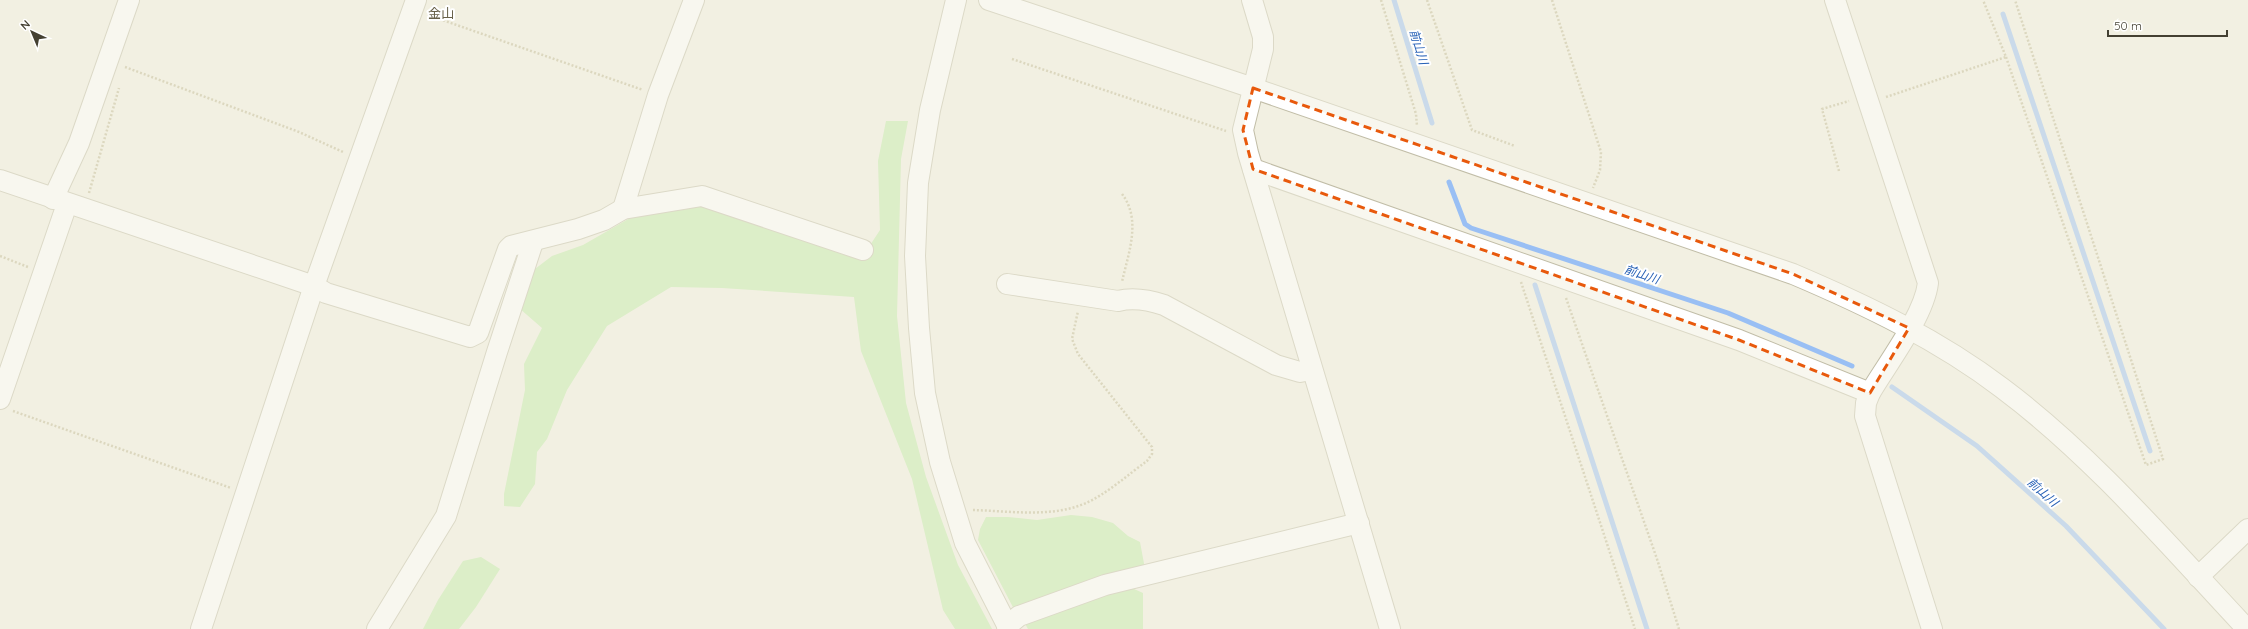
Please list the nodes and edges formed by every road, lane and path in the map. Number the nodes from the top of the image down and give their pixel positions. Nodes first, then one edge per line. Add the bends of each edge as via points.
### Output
1 (129, 0) edge
2 (694, 0) edge
3 (956, 0) edge
4 (988, 0) edge
5 (1252, 0) edge
6 (1380, 0) edge
7 (1427, 0) edge
8 (1552, 0) edge
9 (1835, 0) edge
10 (1984, 0) edge
11 (2015, 0) edge
12 (414, 5) edge
13 (2006, 57) junction
14 (1012, 59) dead end
15 (128, 60) dead end
16 (125, 67) junction
17 (124, 72) dead end
18 (120, 84) dead end
19 (1253, 88) junction
20 (658, 95) junction
21 (1869, 99) junction
22 (1243, 130) junction
23 (1413, 143) junction
24 (1515, 146) dead end
25 (359, 159) junction
26 (1253, 169) junction
27 (1839, 171) dead end
28 (0, 180) edge
29 (1122, 194) dead end
30 (68, 204) junction
31 (1588, 204) junction
32 (623, 209) junction
33 (533, 242) junction
34 (863, 250) dead end
35 (0, 256) edge
36 (1516, 262) junction
37 (44, 273) junction
38 (1560, 277) junction
39 (1007, 284) dead end
40 (314, 286) junction
41 (1082, 295) junction
42 (1122, 300) junction
43 (1909, 328) junction
44 (1311, 370) junction
45 (1870, 393) junction
46 (3, 404) edge
47 (244, 492) junction
48 (956, 513) junction
49 (1359, 523) junction
50 (2248, 529) edge
51 (2198, 576) junction
52 (1008, 628) edge
53 (200, 629) edge
54 (377, 629) edge
55 (1390, 629) edge
56 (1635, 629) edge
57 (1679, 629) edge
58 (1932, 629) edge
59 (2247, 629) edge

1 - 30 street via 79,143
2 - 20 street
3 - 48 street via 929,117 918,183 915,256 925,393 940,462
4 - 19 street
5 - 19 street via 1264,37
6 - 23 path via 1416,114 1417,132
7 - 24 path via 1472,130
8 - 31 path via 1600,152 1600,170
9 - 21 street
10 - 13 path
11 - 13 path via 2164,459 2146,465
12 - 20 path
12 - 25 street
13 - 21 path
14 - 22 path via 1208,126 1228,131
15 - 16 path
16 - 17 path
16 - 25 path via 299,132
18 - 30 path
19 - 22 street
19 - 23 street
20 - 32 street
21 - 27 path via 1822,109
21 - 43 street via 1928,283 1926,295
22 - 26 street
23 - 31 street
25 - 40 street
26 - 36 street
26 - 44 street
28 - 30 street
29 - 42 path via 1128,205 1133,228 1120,290
30 - 37 street
30 - 40 street
31 - 43 street via 1793,274 1848,297
32 - 33 street via 604,220
32 - 34 street via 702,196
33 - 40 street via 516,244 508,249 475,336 463,336 326,293
33 - 54 street via 446,516
35 - 37 path
36 - 38 street
36 - 56 path
37 - 46 street
38 - 45 street via 1739,340
38 - 57 path
39 - 41 street
40 - 47 street
41 - 42 street
41 - 48 path via 1072,339 1078,354 1152,447 1152,454 1147,462 1088,503 1074,508 1052,512 971,510
42 - 44 street via 1150,301 1164,305 1276,365 1300,372
43 - 45 street
43 - 51 street via 1954,354 2050,427 2095,469
44 - 49 street
45 - 58 street via 1865,416
46 - 47 path
47 - 53 street
48 - 52 street via 965,543
49 - 52 street via 1105,585 1019,616
49 - 55 street
50 - 51 street
51 - 59 street

